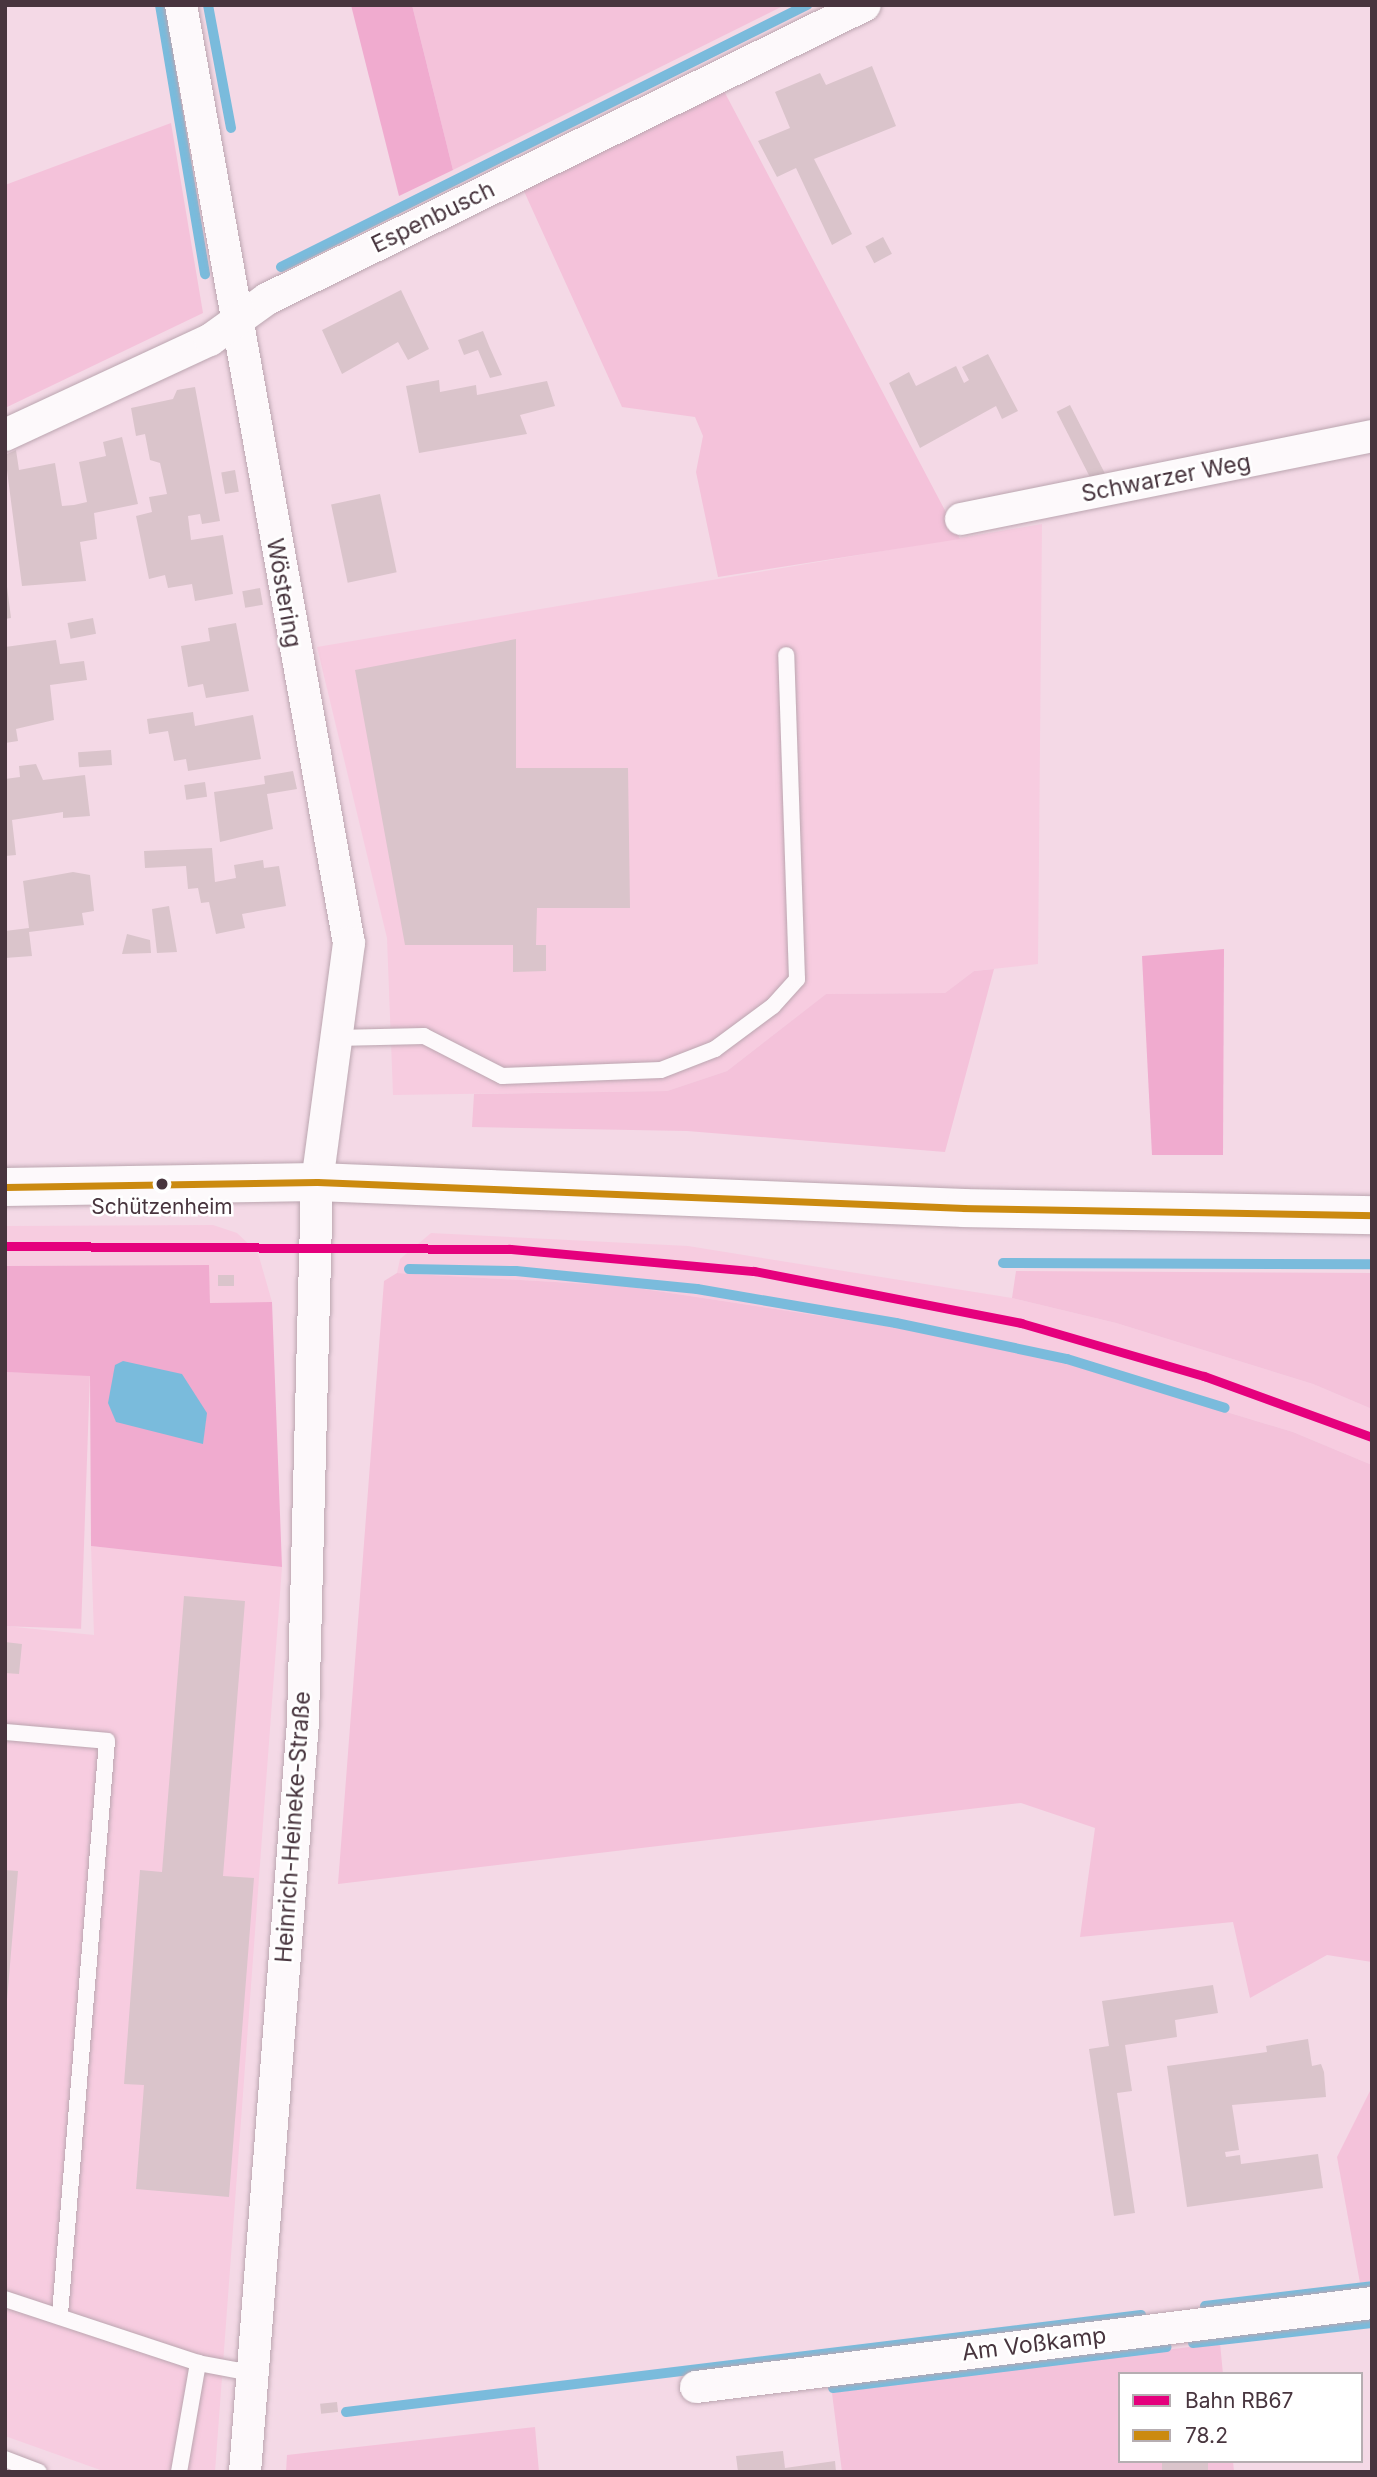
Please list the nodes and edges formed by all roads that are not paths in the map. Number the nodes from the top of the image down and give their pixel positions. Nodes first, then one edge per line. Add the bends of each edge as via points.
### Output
1 (181, 5) edge
2 (865, 5) edge
3 (234, 321) junction
4 (5, 435) edge
5 (1372, 436) edge
6 (961, 519) dead end
7 (786, 655) dead end
8 (336, 1038) junction
9 (317, 1182) junction
10 (5, 1187) edge
11 (1372, 1215) edge
12 (5, 1732) edge
13 (5, 2299) edge
14 (1372, 2303) edge
15 (60, 2314) junction
16 (198, 2363) junction
17 (253, 2372) junction
18 (696, 2387) dead end
19 (5, 2459) edge
20 (39, 2472) edge
21 (178, 2472) edge
22 (245, 2472) edge

1 - 3 street, Wöstering
2 - 3 street, Espenbusch via 267,299
3 - 4 street, Espenbusch via 210,340
3 - 8 street, Wöstering via 349,943
5 - 6 street, Schwarzer Weg
7 - 8 lane via 797,979 774,1006 715,1049 661,1070 502,1076 424,1036
8 - 9 street, Wöstering
9 - 10 main road
9 - 11 main road via 964,1208
9 - 17 street, Heinrich-Heineke-Straße via 303,1722
12 - 15 lane via 107,1741
13 - 15 lane
14 - 18 street, Am Voßkamp
15 - 16 lane
16 - 17 lane
16 - 21 lane
17 - 22 street, Heinrich-Heineke-Straße
19 - 20 lane

